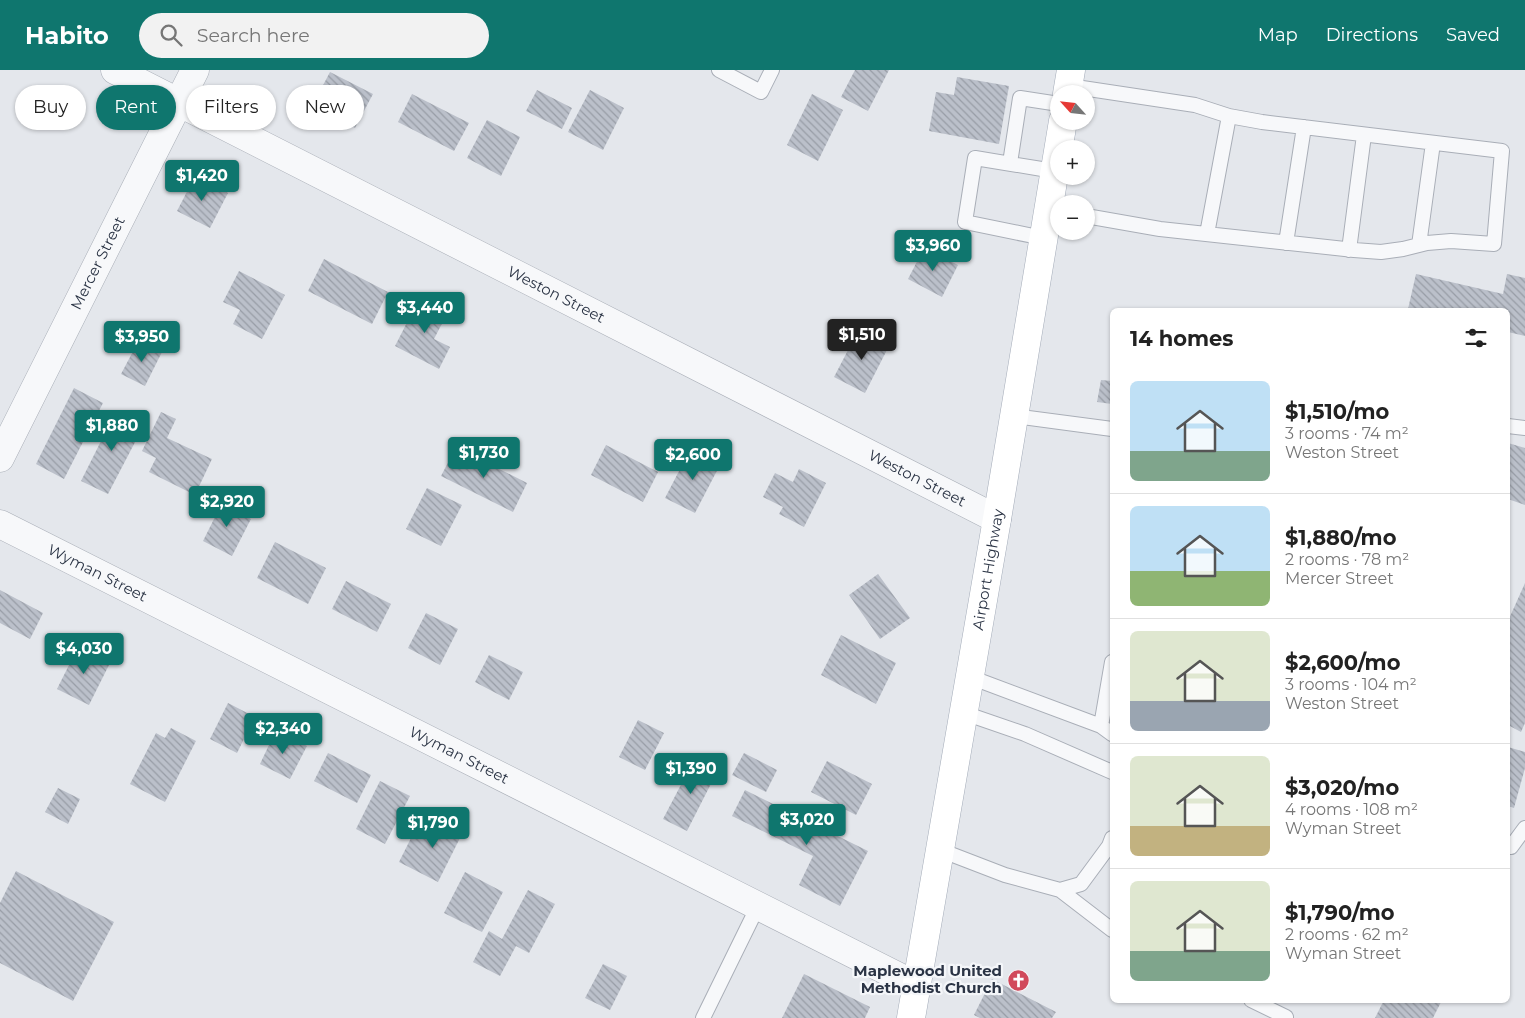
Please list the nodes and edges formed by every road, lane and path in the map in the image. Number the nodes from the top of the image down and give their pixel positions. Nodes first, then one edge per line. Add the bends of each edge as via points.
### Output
1 (115, 70) edge
2 (195, 70) edge
3 (719, 70) edge
4 (772, 70) edge
5 (1050, 92) edge
6 (1095, 92) edge
7 (179, 102) junction
8 (1229, 116) junction
9 (1304, 127) junction
10 (1364, 135) junction
11 (1433, 143) junction
12 (1010, 163) junction
13 (1050, 170) edge
14 (1095, 218) edge
15 (1050, 220) edge
16 (1207, 234) junction
17 (1043, 238) junction
18 (1286, 243) junction
19 (1419, 245) junction
20 (1349, 250) junction
21 (1014, 416) junction
22 (1510, 426) edge
23 (1525, 428) edge
24 (1110, 429) edge
25 (0, 458) edge
26 (997, 519) junction
27 (0, 524) edge
28 (970, 677) junction
29 (1110, 689) edge
30 (964, 713) junction
31 (1107, 730) edge
32 (1110, 771) edge
33 (1525, 828) edge
34 (1110, 843) edge
35 (1510, 847) edge
36 (940, 850) junction
37 (1060, 890) junction
38 (758, 906) junction
39 (1110, 928) edge
40 (917, 986) junction
41 (1257, 1003) edge
42 (1286, 1017) dead end
43 (703, 1018) edge
44 (911, 1018) edge

1 - 7 street, Weston Street
2 - 7 street, Mercer Street
3 - 4 lane via 761,92
5 - 12 lane via 1020,98
6 - 8 lane via 1195,105
7 - 25 street, Mercer Street
7 - 26 street, Weston Street
8 - 9 lane
8 - 16 lane
9 - 10 lane
9 - 18 lane
10 - 11 lane
10 - 20 lane
11 - 19 lane
11 - 19 lane via 1502,151 1494,244 1451,241
12 - 13 lane
12 - 17 lane via 975,158 965,222
14 - 16 lane
15 - 17 main road, Airport Highway
16 - 18 lane
17 - 21 main road, Airport Highway
18 - 20 lane
19 - 20 lane via 1382,252
21 - 24 lane
21 - 26 main road, Airport Highway
22 - 23 lane
26 - 28 main road, Airport Highway
27 - 38 street, Wyman Street
28 - 30 main road, Airport Highway
28 - 31 lane
29 - 31 lane
30 - 32 lane via 1025,734
30 - 36 main road, Airport Highway
33 - 35 lane
34 - 37 lane via 1081,884
36 - 37 lane via 1005,875
36 - 40 main road, Airport Highway
37 - 39 lane
38 - 40 street, Wyman Street
38 - 43 lane
40 - 44 main road, Airport Highway
41 - 42 lane

